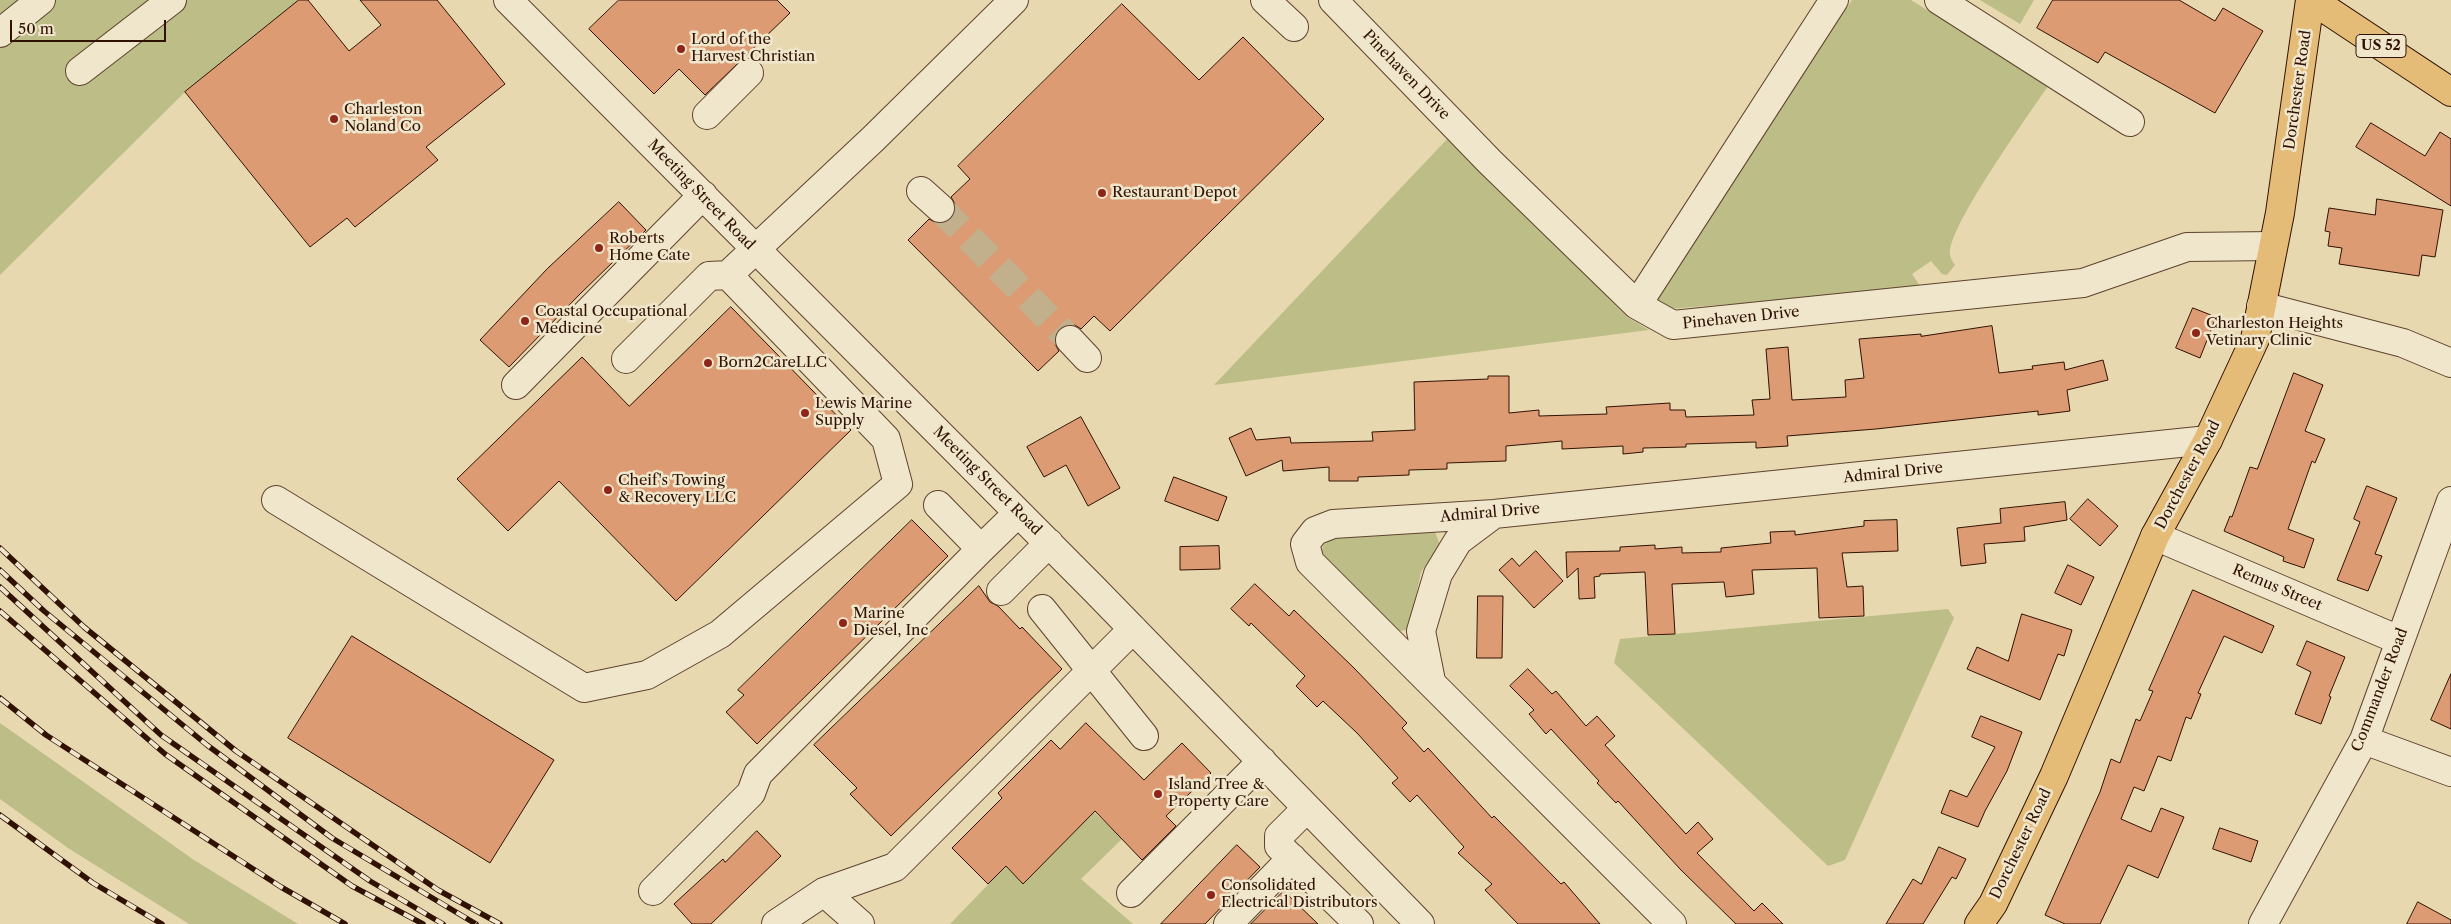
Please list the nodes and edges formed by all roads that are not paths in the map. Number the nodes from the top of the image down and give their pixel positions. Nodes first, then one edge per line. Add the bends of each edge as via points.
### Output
1 (41, 0) edge
2 (172, 0) edge
3 (508, 0) edge
4 (1014, 0) edge
5 (1265, 0) edge
6 (1333, 0) edge
7 (1834, 0) edge
8 (1939, 0) edge
9 (2311, 0) edge
10 (527, 10) edge
11 (1294, 27) dead end
12 (0, 33) edge
13 (80, 71) dead end
14 (749, 73) dead end
15 (2451, 92) edge
16 (707, 115) dead end
17 (2130, 122) dead end
18 (703, 195) junction
19 (2273, 246) junction
20 (755, 250) junction
21 (728, 275) junction
22 (1637, 305) junction
23 (2261, 306) junction
24 (626, 359) dead end
25 (2451, 364) edge
26 (516, 385) dead end
27 (916, 410) junction
28 (886, 439) junction
29 (2208, 440) junction
30 (276, 500) dead end
31 (2451, 501) edge
32 (938, 505) dead end
33 (1018, 513) junction
34 (1494, 514) junction
35 (2155, 536) junction
36 (1049, 543) junction
37 (981, 550) junction
38 (1001, 591) dead end
39 (1042, 609) dead end
40 (1133, 629) junction
41 (2399, 640) junction
42 (1091, 672) junction
43 (1431, 681) junction
44 (1144, 736) dead end
45 (2364, 740) junction
46 (1262, 761) junction
47 (2451, 772) edge
48 (1307, 808) junction
49 (1292, 858) junction
50 (653, 891) dead end
51 (824, 892) junction
52 (1131, 893) dead end
53 (776, 924) edge
54 (860, 924) edge
55 (1228, 924) edge
56 (1359, 924) edge
57 (1419, 924) edge
58 (1672, 924) edge
59 (1979, 924) edge
60 (2263, 924) edge

1 - 12 street
2 - 13 street
3 - 10 street, Meeting Street Road
4 - 20 street via 873,140
5 - 11 street
6 - 22 street, Pinehaven Drive via 1490,162
7 - 22 street
8 - 17 street
9 - 15 main road, US 52
9 - 19 main road, Dorchester Road
10 - 18 street, Meeting Street Road
14 - 16 street
18 - 20 street, Meeting Street Road
18 - 26 street
19 - 22 street, Pinehaven Drive via 2187,247 2083,283 1673,324
19 - 23 main road, Dorchester Road
20 - 21 street
20 - 27 street, Meeting Street Road
21 - 24 street via 709,276
21 - 28 street
23 - 25 street via 2403,342
23 - 29 main road, Dorchester Road via 2255,339
27 - 28 street
27 - 33 street, Meeting Street Road
28 - 30 street via 898,484 720,634 647,675 584,688
29 - 34 street, Admiral Drive
29 - 35 main road, Dorchester Road
31 - 41 street, Commander Road
32 - 37 street
33 - 36 street, Meeting Street Road
33 - 37 street
34 - 43 street via 1458,542 1438,574 1421,632
34 - 43 street, Admiral Drive via 1333,524 1315,532 1306,544 1310,562
35 - 41 street, Remus Street
35 - 59 main road, Dorchester Road via 2054,776 1993,904
36 - 38 street
36 - 40 street, Meeting Street Road
37 - 50 street via 758,774 751,793
39 - 42 street
40 - 42 street
40 - 46 street, Meeting Street Road
41 - 45 street, Commander Road
42 - 44 street
42 - 51 street via 895,867
43 - 58 street, Admiral Drive
45 - 47 street
45 - 60 street, Commander Road
46 - 48 street, Meeting Street Road
46 - 52 street
48 - 49 street via 1279,836 1279,846
48 - 57 street, Meeting Street Road
49 - 55 street
49 - 56 street
51 - 53 street
51 - 54 street

